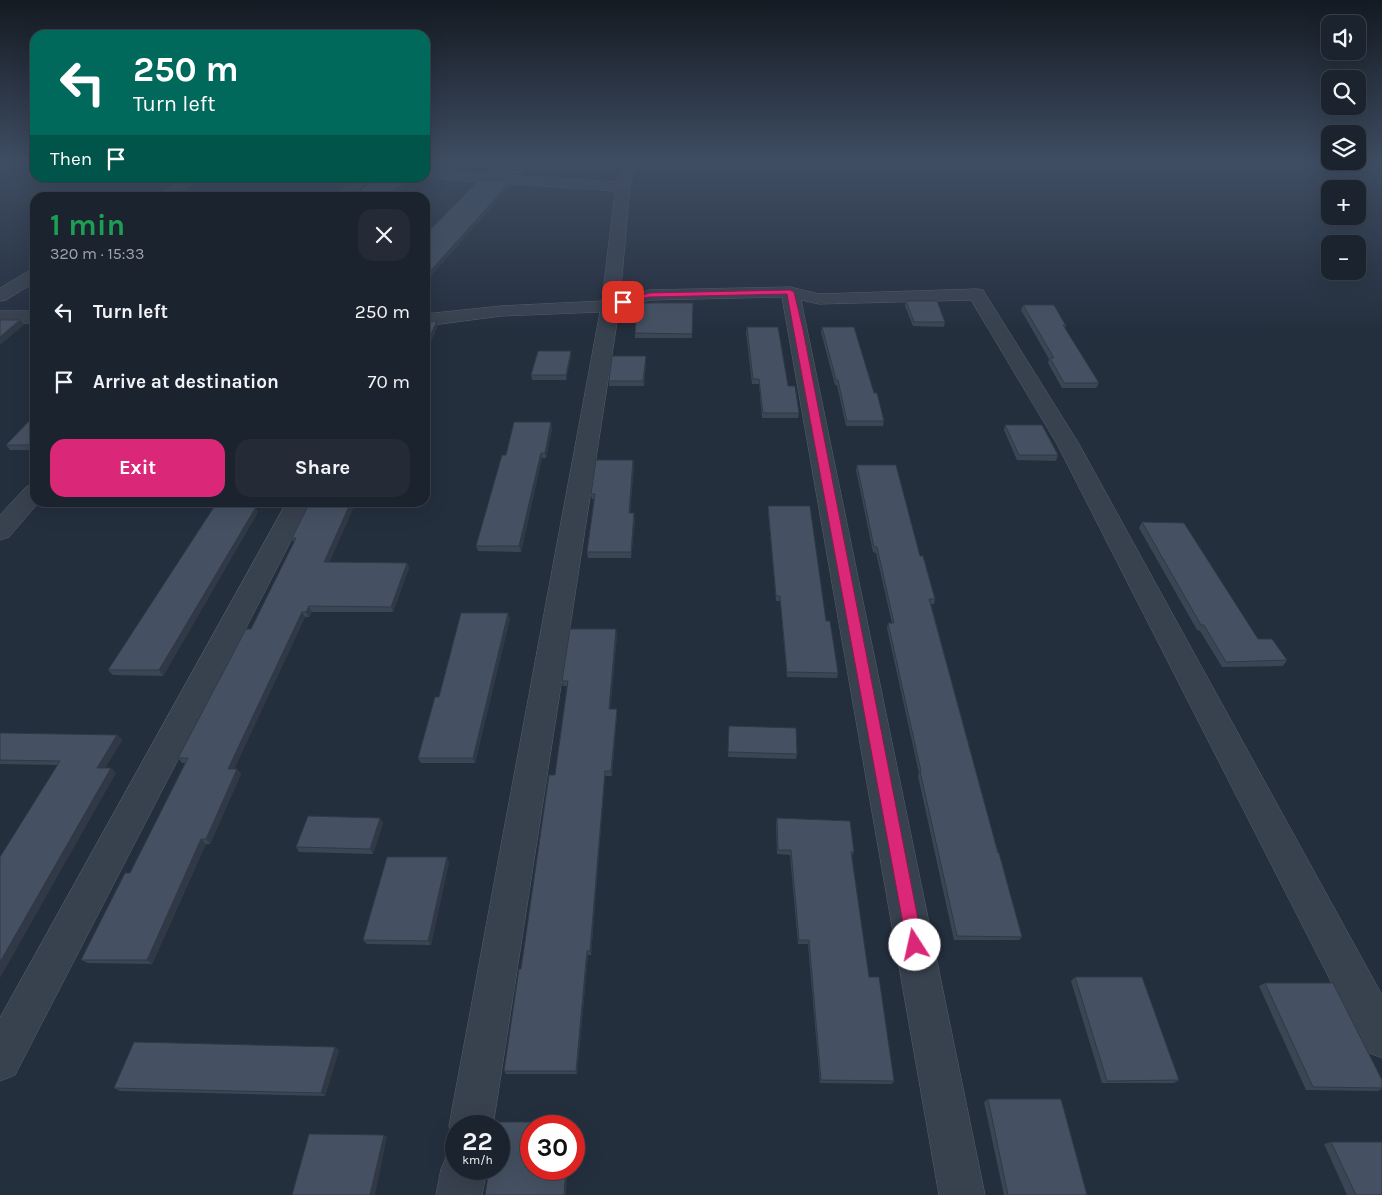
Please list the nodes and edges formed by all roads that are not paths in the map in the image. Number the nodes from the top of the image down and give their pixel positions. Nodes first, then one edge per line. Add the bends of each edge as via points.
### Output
1 (621, 219) edge
2 (30, 278) edge
3 (790, 292) junction
4 (0, 296) edge
5 (610, 306) junction
6 (0, 317) edge
7 (30, 317) edge
8 (430, 319) edge
9 (30, 498) edge
10 (296, 507) edge
11 (0, 531) edge
12 (1382, 1037) edge
13 (0, 1060) edge
14 (473, 1115) edge
15 (462, 1180) edge
16 (459, 1195) edge
17 (962, 1195) edge

1 - 5 street
2 - 4 street
3 - 5 street via 649,295
3 - 12 street via 819,299 977,294 1068,444
3 - 17 street
5 - 8 street via 501,311
5 - 14 street
6 - 7 street
9 - 11 street
10 - 13 street
15 - 16 street

